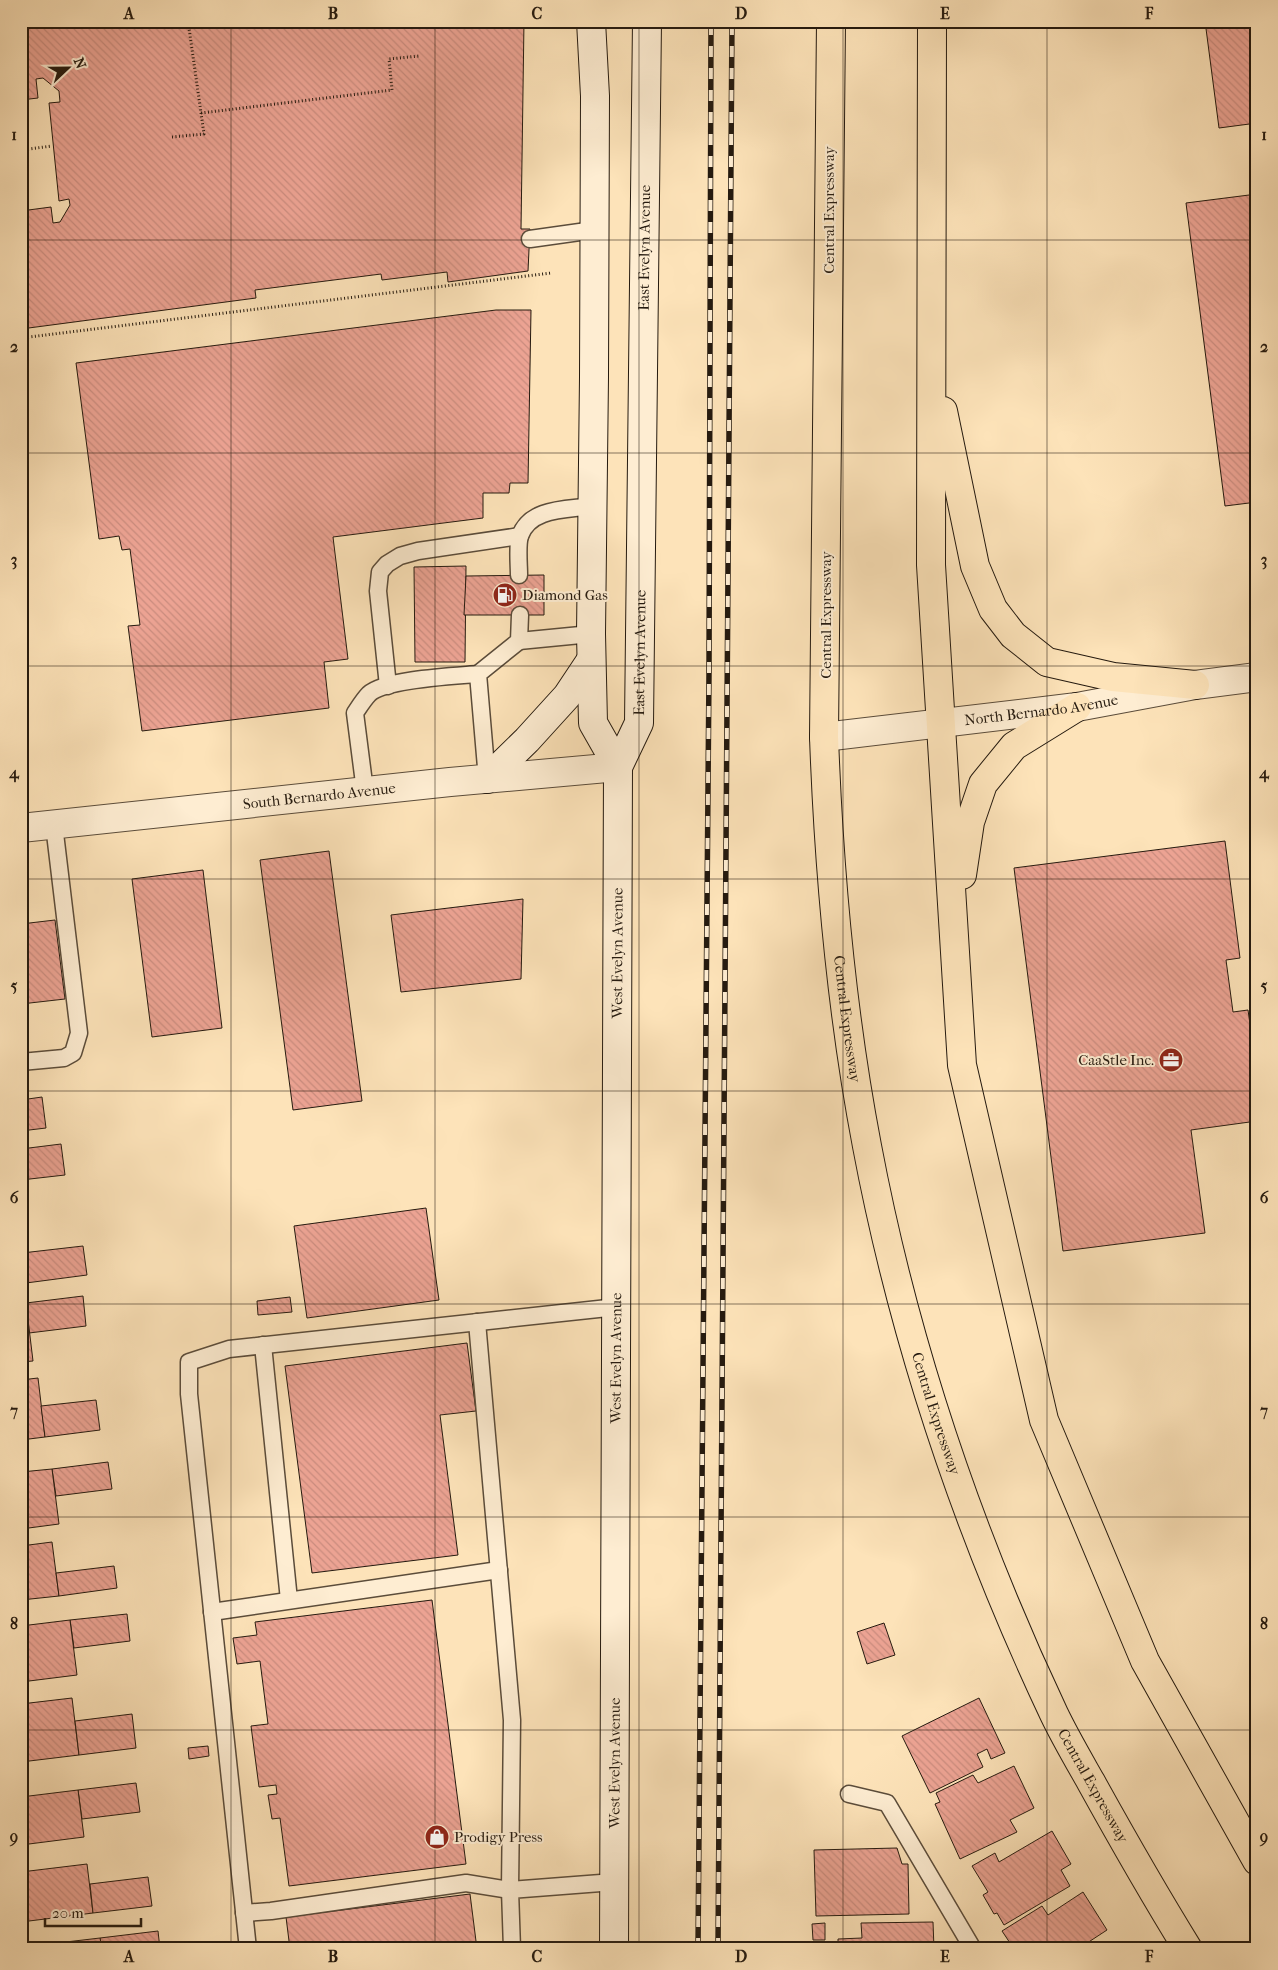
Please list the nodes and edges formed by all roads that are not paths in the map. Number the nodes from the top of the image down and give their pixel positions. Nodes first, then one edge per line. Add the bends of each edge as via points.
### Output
1 (591, 21) edge
2 (647, 21) edge
3 (831, 21) edge
4 (932, 21) edge
5 (594, 230) junction
6 (530, 239) dead end
7 (933, 357) junction
8 (592, 506) junction
9 (520, 536) junction
10 (519, 575) dead end
11 (520, 615) dead end
12 (519, 641) junction
13 (591, 647) junction
14 (478, 674) junction
15 (1257, 677) edge
16 (1195, 685) junction
17 (388, 686) junction
18 (1077, 707) junction
19 (940, 724) junction
20 (824, 736) junction
21 (618, 767) junction
22 (487, 778) junction
23 (365, 791) junction
24 (54, 825) junction
25 (21, 828) edge
26 (956, 979) junction
27 (21, 1062) edge
28 (617, 1307) junction
29 (477, 1322) junction
30 (263, 1346) junction
31 (499, 1570) junction
32 (289, 1600) junction
33 (212, 1612) junction
34 (849, 1794) dead end
35 (1257, 1861) edge
36 (614, 1882) junction
37 (510, 1890) junction
38 (244, 1913) junction
39 (248, 1949) edge
40 (512, 1949) edge
41 (614, 1949) edge
42 (973, 1949) edge
43 (1188, 1949) edge

1 - 5 main road
2 - 21 main road, East Evelyn Avenue via 639,723
3 - 20 highway, Central Expressway
4 - 7 highway
5 - 6 lane
5 - 8 main road
7 - 16 highway via 975,566 992,609 1013,635 1047,662 1113,677
7 - 19 highway via 931,565
8 - 9 lane via 539,514 528,522
8 - 13 main road
9 - 10 lane
9 - 17 lane via 418,551 387,564 380,572 378,591
11 - 12 lane
12 - 13 lane
12 - 14 lane
13 - 21 main road via 593,723
13 - 22 main road via 567,696 528,740
14 - 17 lane
14 - 22 lane
15 - 16 main road, North Bernardo Avenue
16 - 18 main road, North Bernardo Avenue
17 - 23 lane via 370,693 355,712
18 - 19 main road, North Bernardo Avenue
18 - 26 highway via 1014,746 983,784 970,822 962,866
19 - 20 main road, North Bernardo Avenue
19 - 26 highway
20 - 43 highway, Central Expressway via 828,842 849,1034 867,1146 912,1338 950,1463 1005,1606 1055,1717
21 - 22 main road, South Bernardo Avenue
21 - 28 main road, West Evelyn Avenue
22 - 23 main road, South Bernardo Avenue
23 - 24 main road, South Bernardo Avenue
24 - 25 main road, South Bernardo Avenue
24 - 27 lane via 79,1034 73,1053 64,1058
26 - 35 highway via 962,1065 1044,1420 1145,1660
28 - 29 lane
28 - 36 main road, West Evelyn Avenue
29 - 30 lane
29 - 31 lane
30 - 32 lane
30 - 33 lane via 229,1349 189,1362 189,1394
31 - 32 lane
31 - 37 lane via 512,1720
32 - 33 lane
33 - 38 lane
34 - 42 lane via 887,1803
36 - 37 lane
36 - 41 main road, West Evelyn Avenue
37 - 38 lane via 466,1883
37 - 40 lane
38 - 39 lane

